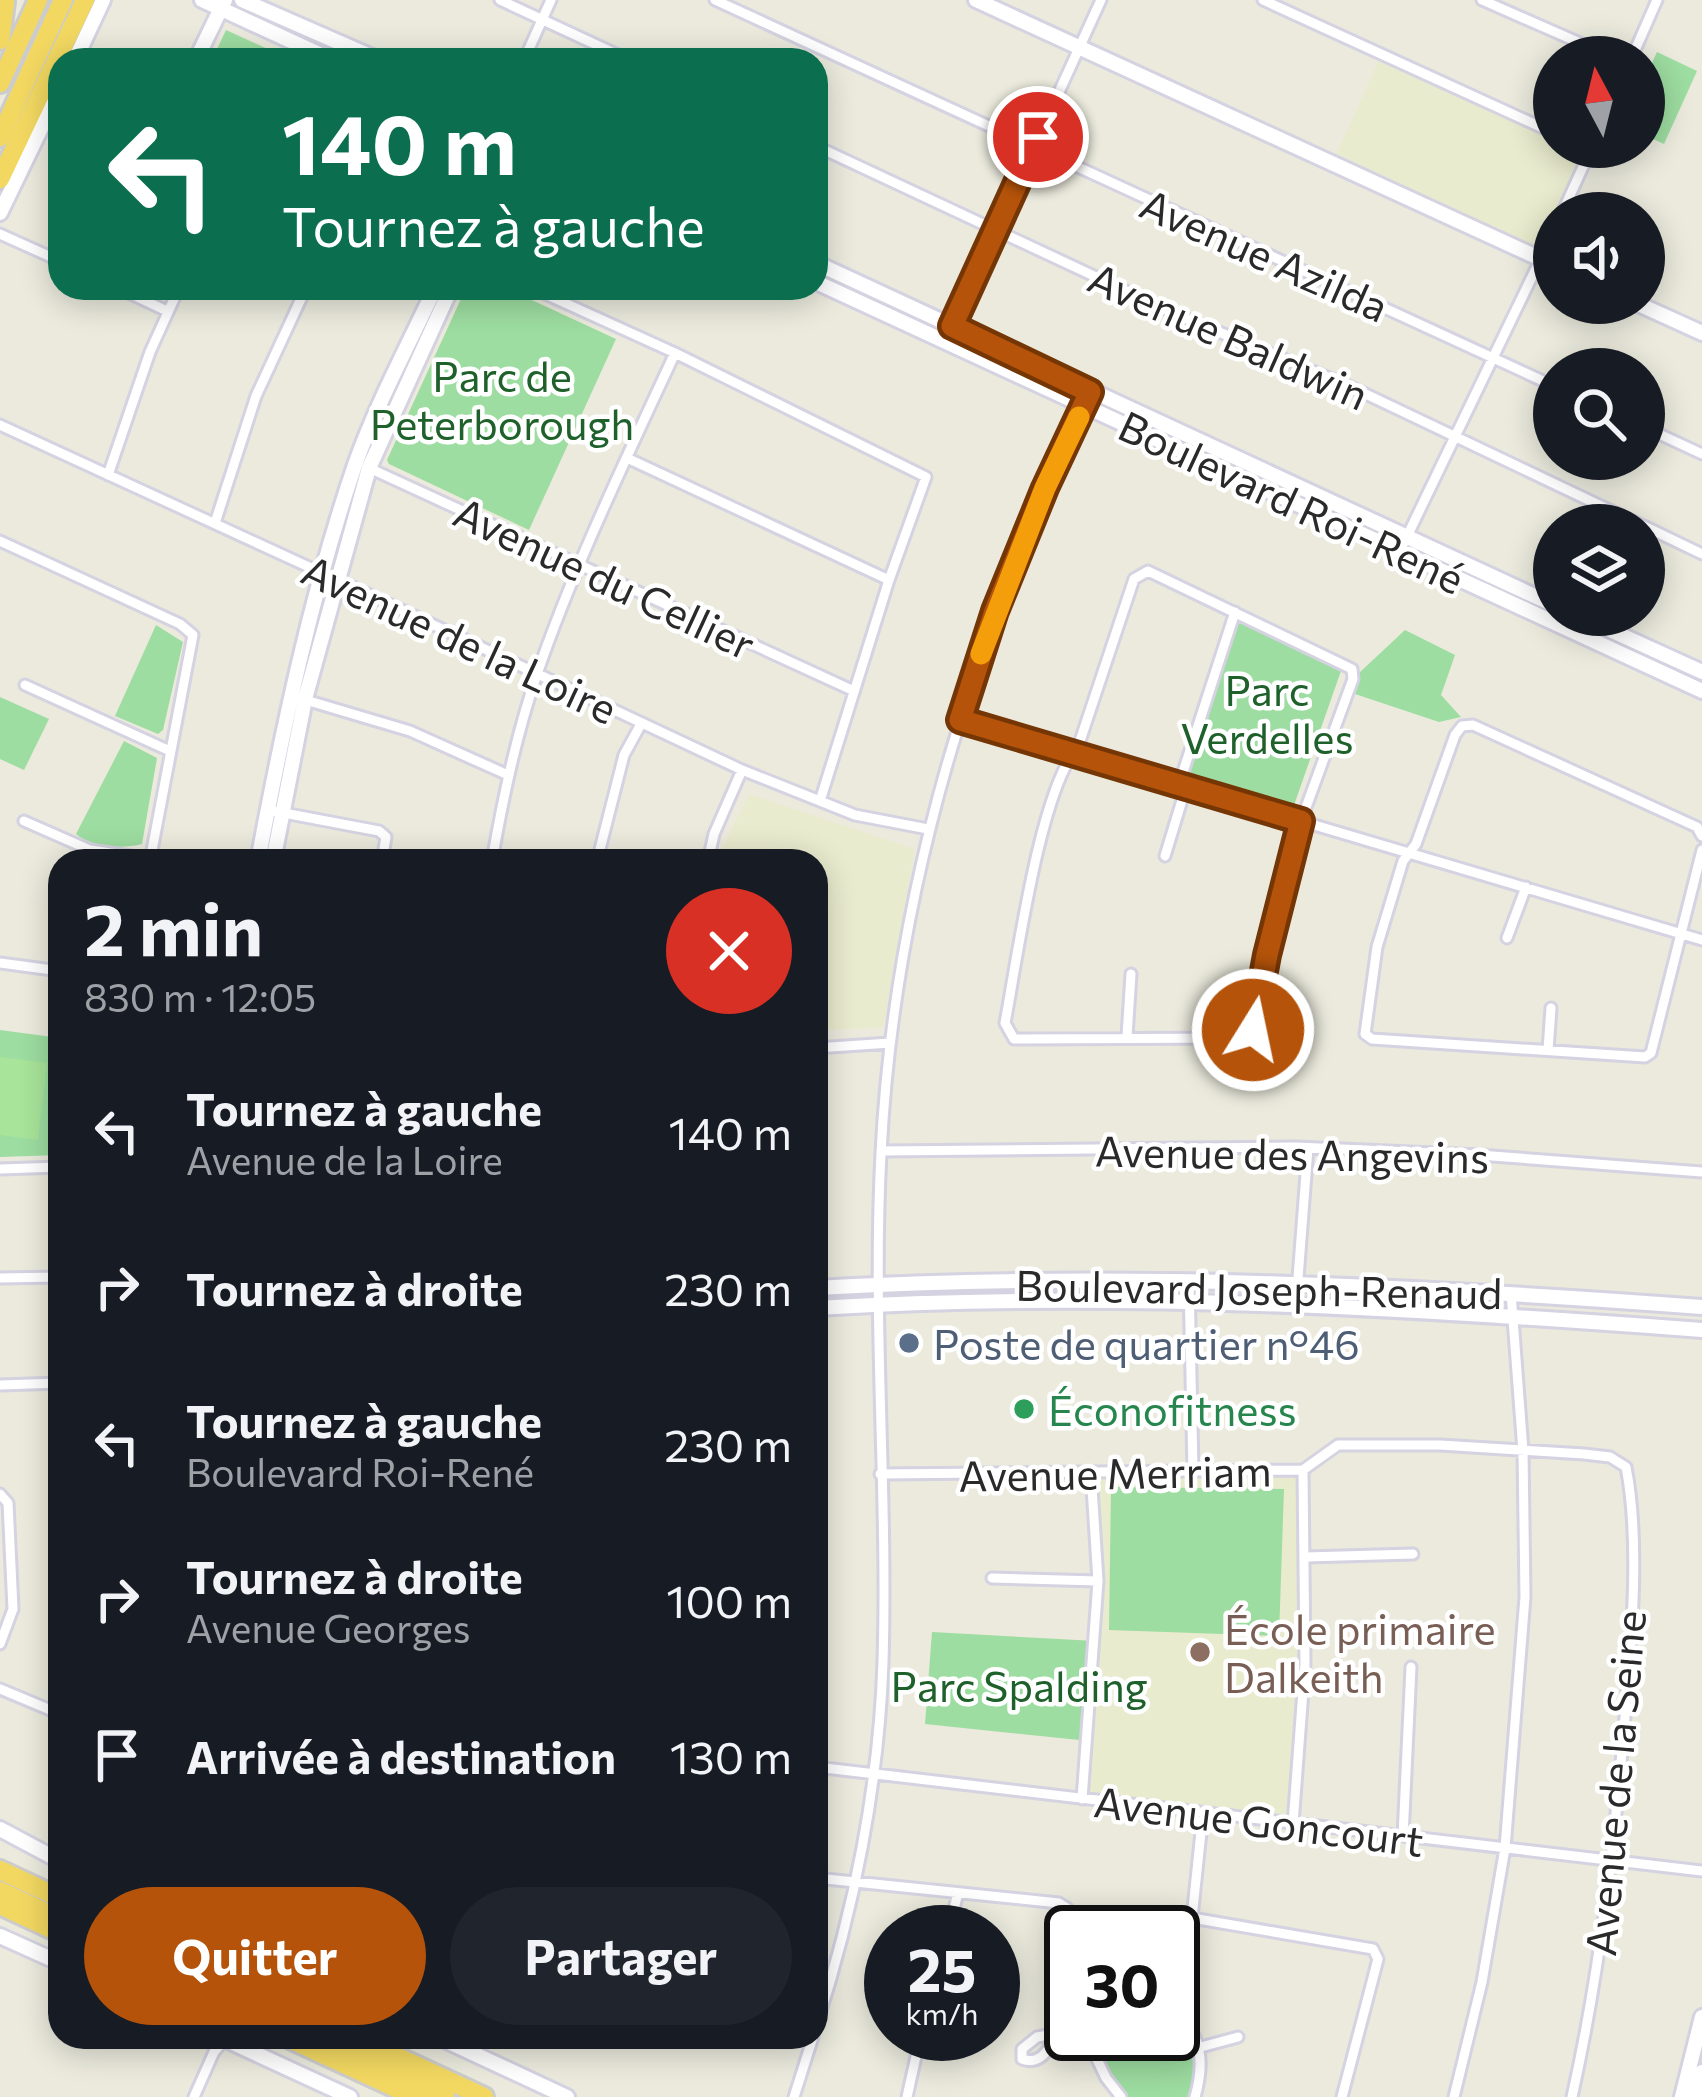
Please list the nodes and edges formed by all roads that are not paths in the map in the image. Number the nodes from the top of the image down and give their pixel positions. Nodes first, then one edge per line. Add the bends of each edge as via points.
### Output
1 (38, 0) edge
2 (63, 0) edge
3 (85, 0) edge
4 (103, 0) edge
5 (202, 0) edge
6 (242, 0) edge
7 (282, 0) edge
8 (500, 0) edge
9 (551, 0) edge
10 (715, 0) edge
11 (976, 0) edge
12 (1101, 0) edge
13 (1263, 0) edge
14 (1481, 0) edge
15 (1657, 0) edge
16 (221, 3) edge
17 (4, 5) edge
18 (293, 20) junction
19 (542, 20) junction
20 (1564, 36) edge
21 (1641, 36) edge
22 (0, 40) edge
23 (1080, 47) junction
24 (62, 48) edge
25 (81, 48) edge
26 (201, 48) edge
27 (309, 48) edge
28 (353, 48) edge
29 (529, 48) edge
30 (603, 48) edge
31 (818, 48) edge
32 (828, 53) edge
33 (48, 78) edge
34 (0, 83) edge
35 (48, 114) edge
36 (1533, 123) edge
37 (0, 137) edge
38 (1033, 148) junction
39 (828, 152) edge
40 (0, 179) edge
41 (0, 213) edge
42 (996, 230) junction
43 (0, 234) edge
44 (1533, 255) edge
45 (48, 256) edge
46 (828, 269) edge
47 (828, 287) edge
48 (1533, 289) edge
49 (144, 300) edge
50 (172, 300) edge
51 (300, 300) edge
52 (430, 300) edge
53 (445, 300) edge
54 (558, 300) edge
55 (167, 311) junction
56 (1665, 317) edge
57 (952, 326) junction
58 (1702, 334) edge
59 (945, 341) junction
60 (675, 353) junction
61 (1494, 358) junction
62 (1533, 376) edge
63 (1088, 398) junction
64 (0, 425) edge
65 (1455, 436) junction
66 (1665, 437) edge
67 (1702, 454) edge
68 (627, 458) junction
69 (362, 465) junction
70 (108, 475) junction
71 (1597, 504) edge
72 (215, 523) junction
73 (1665, 536) edge
74 (0, 541) edge
75 (1403, 544) junction
76 (1702, 554) edge
77 (579, 564) junction
78 (329, 576) junction
79 (889, 580) junction
80 (1533, 596) edge
81 (1235, 612) junction
82 (1623, 636) edge
83 (1702, 672) edge
84 (537, 674) junction
85 (26, 685) dead end
86 (1702, 691) edge
87 (854, 692) junction
88 (299, 697) junction
89 (960, 720) junction
90 (641, 724) junction
91 (170, 751) junction
92 (1072, 753) junction
93 (742, 770) junction
94 (508, 775) junction
95 (1183, 786) junction
96 (820, 801) junction
97 (275, 811) junction
98 (24, 820) dead end
99 (1301, 821) junction
100 (928, 829) junction
101 (1702, 836) edge
102 (88, 849) edge
103 (153, 849) edge
104 (262, 849) edge
105 (273, 849) edge
106 (384, 849) edge
107 (493, 849) edge
108 (600, 849) edge
109 (711, 849) edge
110 (1702, 850) edge
111 (1410, 853) junction
112 (1165, 856) dead end
113 (1526, 887) junction
114 (1679, 933) junction
115 (1508, 938) dead end
116 (1702, 940) edge
117 (0, 963) edge
118 (48, 969) edge
119 (1131, 974) dead end
120 (1551, 1008) dead end
121 (1127, 1036) junction
122 (890, 1043) junction
123 (828, 1047) edge
124 (1548, 1050) junction
125 (1308, 1148) junction
126 (881, 1150) junction
127 (48, 1167) edge
128 (0, 1168) edge
129 (1702, 1172) edge
130 (48, 1277) edge
131 (0, 1278) edge
132 (1072, 1280) junction
133 (1189, 1280) junction
134 (1297, 1282) junction
135 (964, 1283) junction
136 (877, 1285) junction
137 (828, 1287) edge
138 (1511, 1293) junction
139 (1072, 1301) junction
140 (1189, 1301) junction
141 (965, 1302) junction
142 (876, 1304) junction
143 (1296, 1304) junction
144 (828, 1307) edge
145 (1702, 1307) edge
146 (1513, 1316) junction
147 (1702, 1330) edge
148 (48, 1384) edge
149 (0, 1385) edge
150 (1523, 1451) junction
151 (1626, 1467) joint
152 (1303, 1470) junction
153 (1193, 1471) junction
154 (1091, 1472) junction
155 (880, 1474) junction
156 (0, 1494) edge
157 (1413, 1554) dead end
158 (1306, 1557) junction
159 (992, 1577) dead end
160 (1098, 1581) junction
161 (0, 1644) edge
162 (1412, 1667) dead end
163 (0, 1688) edge
164 (48, 1709) edge
165 (828, 1768) edge
166 (874, 1774) junction
167 (1082, 1799) junction
168 (1204, 1813) junction
169 (1293, 1824) junction
170 (0, 1828) edge
171 (1403, 1836) junction
172 (1505, 1848) junction
173 (48, 1854) edge
174 (1613, 1861) junction
175 (1702, 1871) edge
176 (1, 1875) edge
177 (828, 1879) edge
178 (854, 1882) junction
179 (48, 1893) edge
180 (958, 1893) junction
181 (0, 1905) edge
182 (955, 1905) edge
183 (1062, 1905) edge
184 (1193, 1905) edge
185 (48, 1910) edge
186 (1200, 1919) edge
187 (48, 1927) edge
188 (0, 1936) edge
189 (48, 1958) edge
190 (828, 1981) edge
191 (1702, 2018) edge
192 (1701, 2035) edge
193 (1238, 2037) dead end
194 (1201, 2047) joint
195 (216, 2049) edge
196 (246, 2049) edge
197 (312, 2049) edge
198 (342, 2049) edge
199 (381, 2049) edge
200 (464, 2049) edge
201 (809, 2049) edge
202 (914, 2061) edge
203 (1100, 2061) edge
204 (1702, 2072) edge
205 (194, 2097) edge
206 (350, 2097) edge
207 (415, 2097) edge
208 (446, 2097) edge
209 (484, 2097) edge
210 (566, 2097) edge
211 (794, 2097) edge
212 (907, 2097) edge
213 (1120, 2097) edge
214 (1195, 2097) edge
215 (1342, 2097) edge
216 (1454, 2097) edge
217 (1571, 2097) edge
218 (1682, 2097) edge
219 (1696, 2097) edge

1 - 34 highway
2 - 37 highway
3 - 24 highway
4 - 25 street
5 - 16 street
6 - 18 street
7 - 18 street
8 - 19 street
9 - 19 street
10 - 31 street, Avenue Azilda
11 - 23 street
12 - 23 street
13 - 36 street
14 - 20 street
15 - 21 street
16 - 26 street
16 - 27 street
17 - 22 highway
18 - 28 street
19 - 29 street
19 - 30 street
23 - 38 street
23 - 44 street
32 - 38 street, Avenue Azilda
33 - 40 highway
35 - 41 street
38 - 42 street
38 - 61 street, Avenue Azilda
39 - 42 street, Avenue Baldwin
42 - 57 street
42 - 65 street, Avenue Baldwin
43 - 45 street
46 - 57 street, Boulevard Roi-René
47 - 59 street, Boulevard Roi-René
48 - 61 street
49 - 55 street
50 - 55 street
51 - 72 street via 256,396
52 - 69 street
53 - 69 street
54 - 60 street
55 - 70 street
56 - 58 street
57 - 59 street
57 - 63 street, Boulevard Roi-René
59 - 63 street, Boulevard Roi-René
60 - 68 street
60 - 79 street via 926,477
61 - 62 street, Avenue Azilda
61 - 65 street
63 - 75 street, Boulevard Roi-René
63 - 89 street via 995,611
64 - 70 street, Avenue de la Loire
65 - 71 street, Avenue Baldwin
65 - 75 street
66 - 67 street
68 - 77 street
68 - 79 street
69 - 77 street, Avenue du Cellier
69 - 78 street
70 - 72 street, Avenue de la Loire
72 - 78 street, Avenue de la Loire
73 - 76 street, Avenue Baldwin
74 - 91 street via 188,629 194,642
75 - 80 street, Boulevard Roi-René
75 - 86 street, Boulevard Roi-René
77 - 84 street
77 - 87 street, Avenue du Cellier
78 - 84 street, Avenue de la Loire
78 - 88 street
79 - 87 street
81 - 92 street via 1140,572
81 - 95 street
81 - 99 street via 1352,669
82 - 83 street
84 - 90 street, Avenue de la Loire
84 - 94 street
85 - 91 street
87 - 96 street
88 - 94 street via 410,731
88 - 97 street
89 - 92 street
89 - 100 street
90 - 93 street, Avenue de la Loire
90 - 108 street via 623,755
91 - 103 street
92 - 95 street
92 - 121 street via 1036,859 1005,1023 1014,1039
93 - 96 street, Avenue de la Loire
93 - 109 street
94 - 107 street
95 - 99 street
95 - 112 street
96 - 100 street, Avenue de la Loire
97 - 104 street
97 - 105 street
97 - 106 street via 379,832
98 - 102 street
99 - 111 street
99 - 121 street via 1253,1030 1241,1037
100 - 122 street
101 - 111 street via 1473,725 1455,734
110 - 114 street
111 - 113 street
111 - 124 street via 1377,947 1366,1034
113 - 114 street
113 - 115 street
114 - 116 street
114 - 124 street via 1651,1054
117 - 118 street
119 - 121 street
120 - 124 street
122 - 123 street
122 - 126 street
125 - 126 street, Avenue des Angevins
125 - 129 street, Avenue des Angevins
125 - 134 street
126 - 136 street
127 - 128 street
130 - 131 street
132 - 133 street, Boulevard Joseph-Renaud
132 - 135 street, Boulevard Joseph-Renaud
132 - 139 street
133 - 134 street, Boulevard Joseph-Renaud
133 - 140 street
134 - 138 street, Boulevard Joseph-Renaud
134 - 143 street
135 - 136 street, Boulevard Joseph-Renaud
135 - 141 street
136 - 137 street, Boulevard Joseph-Renaud
136 - 142 street
138 - 145 street, Boulevard Joseph-Renaud
138 - 146 street
139 - 140 street, Boulevard Joseph-Renaud
139 - 141 street, Boulevard Joseph-Renaud
140 - 143 street, Boulevard Joseph-Renaud
140 - 153 street
141 - 142 street, Boulevard Joseph-Renaud
142 - 144 street, Boulevard Joseph-Renaud
142 - 155 street
143 - 146 street, Boulevard Joseph-Renaud
146 - 147 street, Boulevard Joseph-Renaud
146 - 150 street
148 - 149 street
150 - 151 street, Avenue Merriam via 1610,1457
150 - 152 street, Avenue Merriam via 1338,1445
150 - 172 street via 1525,1597
151 - 174 street, Avenue de la Seine via 1632,1630
152 - 153 street, Avenue Merriam
152 - 158 street
153 - 154 street, Avenue Merriam
154 - 155 street, Avenue Merriam
154 - 160 street
155 - 166 street via 883,1662
156 - 161 street via 8,1503 13,1609
157 - 158 street
158 - 169 street
159 - 160 street
160 - 167 street
162 - 171 street
163 - 164 street
165 - 166 street, Avenue Goncourt
166 - 167 street, Avenue Goncourt
166 - 178 street
167 - 168 street, Avenue Goncourt
168 - 169 street, Avenue Goncourt
168 - 184 street
169 - 171 street, Avenue Goncourt
170 - 173 street
171 - 172 street, Avenue Goncourt
172 - 174 street, Avenue Goncourt
172 - 216 street
174 - 175 street, Avenue Goncourt
174 - 217 street, Avenue de la Seine
176 - 179 highway
176 - 185 highway
177 - 178 street
178 - 180 street
178 - 190 street
180 - 182 street
180 - 183 street
181 - 187 highway
186 - 215 street via 1373,1948 1378,1959
188 - 189 street
191 - 192 street
192 - 218 street
193 - 194 street
194 - 214 street
195 - 205 street
196 - 206 street
197 - 207 highway
198 - 208 highway
199 - 209 highway
200 - 210 street
201 - 211 street
202 - 212 street
203 - 213 street
204 - 219 street

